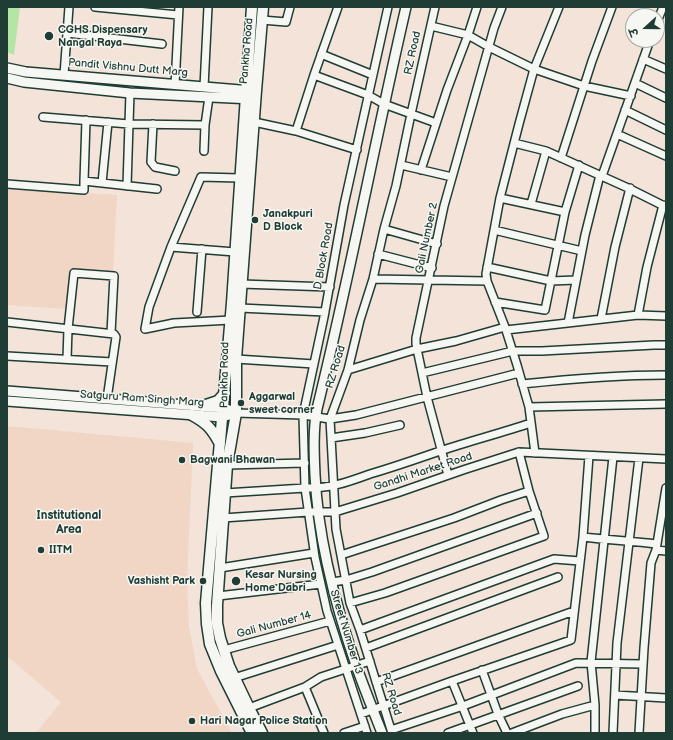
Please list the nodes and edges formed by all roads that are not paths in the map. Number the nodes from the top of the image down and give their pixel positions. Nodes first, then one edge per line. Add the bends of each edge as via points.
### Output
1 (69, 7) edge
2 (95, 7) edge
3 (179, 7) edge
4 (208, 7) edge
5 (249, 7) edge
6 (263, 7) edge
7 (267, 7) edge
8 (290, 7) edge
9 (338, 7) edge
10 (388, 7) edge
11 (406, 7) edge
12 (435, 7) edge
13 (477, 7) edge
14 (502, 7) edge
15 (559, 7) edge
16 (612, 7) edge
17 (252, 12) edge
18 (178, 15) junction
19 (262, 20) junction
20 (431, 26) junction
21 (67, 33) junction
22 (468, 35) junction
23 (162, 44) dead end
24 (489, 47) junction
25 (647, 48) edge
26 (321, 54) junction
27 (644, 59) junction
28 (534, 69) junction
29 (666, 69) edge
30 (7, 72) edge
31 (64, 75) junction
32 (314, 75) junction
33 (373, 75) junction
34 (635, 83) junction
35 (175, 85) junction
36 (204, 86) junction
37 (584, 86) junction
38 (130, 93) junction
39 (251, 95) junction
40 (368, 95) junction
41 (631, 96) junction
42 (209, 97) junction
43 (666, 98) edge
44 (384, 104) junction
45 (626, 110) junction
46 (411, 114) junction
47 (43, 117) dead end
48 (86, 120) junction
49 (108, 122) junction
50 (254, 122) junction
51 (436, 122) junction
52 (130, 124) junction
53 (152, 124) junction
54 (205, 125) junction
55 (666, 130) edge
56 (296, 131) junction
57 (617, 134) junction
58 (514, 143) junction
59 (357, 150) junction
60 (204, 151) dead end
61 (546, 151) junction
62 (666, 156) edge
63 (561, 158) junction
64 (401, 165) junction
65 (579, 165) junction
66 (421, 170) junction
67 (175, 171) dead end
68 (601, 175) junction
69 (452, 177) junction
70 (240, 178) junction
71 (84, 181) junction
72 (102, 183) junction
73 (7, 184) edge
74 (127, 186) junction
75 (630, 188) junction
76 (157, 189) dead end
77 (500, 198) junction
78 (531, 204) junction
79 (664, 206) edge
80 (565, 212) junction
81 (384, 229) junction
82 (494, 230) junction
83 (436, 244) junction
84 (558, 245) junction
85 (171, 246) junction
86 (202, 249) junction
87 (582, 251) junction
88 (235, 252) junction
89 (378, 254) junction
90 (487, 267) junction
91 (432, 268) junction
92 (372, 279) junction
93 (429, 279) junction
94 (576, 280) junction
95 (487, 281) junction
96 (551, 281) junction
97 (241, 284) junction
98 (330, 287) junction
99 (495, 302) junction
100 (240, 308) junction
101 (197, 312) dead end
102 (325, 312) junction
103 (638, 315) junction
104 (666, 316) edge
105 (601, 319) junction
106 (231, 320) junction
107 (7, 322) edge
108 (568, 323) junction
109 (68, 329) junction
110 (506, 329) junction
111 (111, 333) junction
112 (666, 346) edge
113 (417, 349) junction
114 (513, 351) junction
115 (7, 356) edge
116 (67, 359) junction
117 (236, 359) junction
118 (112, 362) junction
119 (314, 364) junction
120 (348, 370) junction
121 (422, 373) junction
122 (519, 373) junction
123 (666, 375) edge
124 (522, 384) junction
125 (7, 391) edge
126 (225, 393) junction
127 (427, 397) junction
128 (107, 399) junction
129 (7, 401) edge
130 (666, 404) edge
131 (203, 406) junction
132 (529, 407) junction
133 (223, 413) junction
134 (236, 413) junction
135 (192, 415) junction
136 (303, 415) junction
137 (315, 418) junction
138 (330, 419) junction
139 (531, 423) junction
140 (400, 425) dead end
141 (331, 438) junction
142 (220, 444) junction
143 (441, 451) junction
144 (519, 452) junction
145 (535, 453) junction
146 (589, 456) junction
147 (613, 457) junction
148 (639, 458) junction
149 (666, 460) edge
150 (305, 463) junction
151 (227, 465) junction
152 (448, 475) junction
153 (334, 486) junction
154 (305, 488) junction
155 (316, 488) junction
156 (666, 488) edge
157 (529, 492) junction
158 (225, 493) junction
159 (308, 512) junction
160 (318, 512) junction
161 (335, 512) junction
162 (536, 513) junction
163 (223, 518) junction
164 (583, 536) junction
165 (604, 540) junction
166 (629, 541) junction
167 (657, 547) junction
168 (666, 551) edge
169 (314, 553) junction
170 (342, 555) junction
171 (580, 561) junction
172 (220, 568) junction
173 (558, 577) dead end
174 (346, 580) junction
175 (332, 582) junction
176 (321, 584) junction
177 (218, 596) junction
178 (350, 603) junction
179 (574, 611) junction
180 (330, 621) junction
181 (360, 630) junction
182 (338, 645) junction
183 (366, 648) junction
184 (224, 650) junction
185 (370, 661) junction
186 (591, 662) junction
187 (616, 663) junction
188 (643, 664) junction
189 (356, 666) junction
190 (346, 669) junction
191 (482, 670) junction
192 (234, 678) junction
193 (452, 681) junction
194 (376, 682) junction
195 (578, 686) dead end
196 (305, 687) junction
197 (491, 695) junction
198 (615, 695) junction
199 (641, 697) junction
200 (666, 698) edge
201 (595, 705) junction
202 (384, 706) junction
203 (463, 706) junction
204 (249, 708) junction
205 (373, 710) junction
206 (361, 714) junction
207 (498, 714) junction
208 (470, 725) junction
209 (366, 729) edge
210 (391, 732) edge
211 (595, 732) edge
212 (252, 733) edge
213 (262, 733) edge
214 (324, 733) edge
215 (344, 733) edge
216 (382, 733) edge
217 (448, 733) edge
218 (473, 733) edge
219 (507, 733) edge
220 (512, 733) edge
221 (587, 733) edge
222 (613, 733) edge
223 (639, 733) edge

1 - 21 street
2 - 18 street
3 - 18 street
4 - 36 street
5 - 17 street
6 - 19 main road, Pankha Road
7 - 19 street
8 - 19 street via 286,22
9 - 26 street
10 - 33 street, D Block Road
11 - 44 street
12 - 20 street, RZ Road
13 - 22 street
14 - 24 street, Gali Number 2
15 - 28 street
16 - 37 street
17 - 39 main road, Pankha Road
18 - 35 street
19 - 39 main road, Pankha Road
20 - 22 street
20 - 46 street, RZ Road
21 - 23 street
21 - 31 street
22 - 24 street
22 - 51 street
24 - 28 street
24 - 69 street, Gali Number 2
25 - 27 street
26 - 32 street
26 - 33 street
27 - 29 street
27 - 34 street
28 - 37 street
28 - 58 street
30 - 31 street, Pandit Vishnu Dutt Marg
30 - 38 street, Pandit Vishnu Dutt Marg via 24,82
31 - 35 street, Pandit Vishnu Dutt Marg
32 - 40 street
32 - 56 street
33 - 40 street, D Block Road
34 - 41 street
34 - 43 street
35 - 36 street, Pandit Vishnu Dutt Marg
36 - 39 street, Pandit Vishnu Dutt Marg via 237,89
37 - 41 street
37 - 63 street
38 - 42 street, Pandit Vishnu Dutt Marg
38 - 52 street
39 - 42 street, Pandit Vishnu Dutt Marg
39 - 50 main road, Pankha Road
39 - 70 main road, Pankha Road
40 - 44 street
40 - 59 street, D Block Road
41 - 45 street
42 - 54 street
44 - 46 street
44 - 137 street
45 - 55 street
45 - 57 street
46 - 51 street
46 - 64 street, RZ Road
47 - 48 street
48 - 49 street
48 - 71 street
49 - 52 street
49 - 72 street
50 - 56 street
50 - 97 main road, Pankha Road
51 - 66 street
52 - 53 street
52 - 74 street
53 - 54 street
53 - 67 street via 151,162 155,167
54 - 60 street
56 - 59 street
57 - 62 street
57 - 68 street
58 - 61 street
58 - 77 street
59 - 98 street, D Block Road via 344,205
61 - 63 street
61 - 78 street
63 - 65 street
64 - 66 street
64 - 81 street, RZ Road
65 - 68 street
65 - 80 street
66 - 69 street
68 - 75 street
68 - 87 street
69 - 83 street, Gali Number 2
70 - 85 street via 201,177
70 - 88 main road, Pankha Road
71 - 72 street
71 - 73 street via 84,190
72 - 74 street
74 - 76 street
75 - 79 street
75 - 105 street via 614,247
77 - 78 street
77 - 82 street
78 - 80 street
79 - 103 street via 647,267
80 - 84 street
81 - 83 street
81 - 89 street, RZ Road
82 - 84 street
82 - 90 street
83 - 91 street, Gali Number 2
84 - 87 street
84 - 96 street
85 - 86 street
85 - 106 street via 149,307 145,329
86 - 88 street
86 - 101 street
87 - 94 street
88 - 106 main road, Pankha Road
89 - 91 street
89 - 92 street, RZ Road
90 - 95 street
90 - 96 street
91 - 93 street, Gali Number 2
92 - 93 street
92 - 120 street, RZ Road
93 - 95 street
93 - 113 street, Gali Number 2 via 416,338
94 - 96 street
94 - 108 street
95 - 99 street
96 - 99 street via 545,310
97 - 98 street
97 - 100 main road, Pankha Road
98 - 102 street, D Block Road
99 - 110 street
100 - 102 street
100 - 117 main road, Pankha Road
102 - 119 street, D Block Road
103 - 104 street
103 - 105 street
105 - 108 street
106 - 126 main road, Pankha Road
107 - 109 street
108 - 110 street
109 - 111 street
109 - 111 street via 74,273 114,276
109 - 116 street
110 - 113 street
110 - 114 street
111 - 118 street via 116,336
112 - 114 street
113 - 120 street
113 - 121 street, Gali Number 2
114 - 121 street
114 - 122 street
115 - 116 street
116 - 118 street
117 - 119 street
117 - 134 main road, Pankha Road
118 - 128 street
119 - 136 street, D Block Road
120 - 138 street, RZ Road
121 - 127 street, Gali Number 2
122 - 124 street
122 - 127 street
123 - 124 street via 599,377
124 - 132 street
125 - 128 street, Satguru Ram Singh Marg
126 - 131 main road via 218,401
126 - 133 main road, Pankha Road
127 - 138 street
127 - 143 street, Gali Number 2
128 - 131 street, Satguru Ram Singh Marg
129 - 135 street, Satguru Ram Singh Marg
130 - 132 street
131 - 133 street, Satguru Ram Singh Marg
132 - 139 street
133 - 134 street, Satguru Ram Singh Marg
133 - 135 street, Satguru Ram Singh Marg
133 - 142 main road, Pankha Road
134 - 136 street
134 - 151 main road, Pankha Road
135 - 142 main road via 212,430
136 - 137 street
136 - 150 street, D Block Road
137 - 138 street
137 - 155 street
138 - 141 street, RZ Road
139 - 143 street
139 - 145 street
140 - 141 street
141 - 153 street, RZ Road
142 - 212 main road, Pankha Road via 206,624 210,644 221,671
143 - 152 street, Gali Number 2
143 - 153 street
144 - 145 street
144 - 152 street, Gandhi Market Road
144 - 157 street
145 - 146 street
146 - 147 street
146 - 164 street
147 - 148 street
147 - 165 street
148 - 149 street
148 - 166 street
150 - 151 street
150 - 154 street, D Block Road
151 - 158 main road, Pankha Road
152 - 161 street, Gandhi Market Road
153 - 155 street
153 - 161 street, RZ Road
154 - 155 street
154 - 158 street
154 - 159 street, D Block Road
155 - 160 street
156 - 167 street
157 - 162 street
157 - 170 street
158 - 163 main road, Pankha Road
159 - 160 street, Gandhi Market Road
159 - 163 street, Gandhi Market Road
159 - 169 street, Street Number 13
160 - 161 street, Gandhi Market Road
160 - 175 street
161 - 170 street, RZ Road
162 - 174 street
162 - 178 street via 544,536
163 - 172 main road, Pankha Road
164 - 165 street
164 - 171 street
165 - 166 street
165 - 186 street
166 - 167 street
166 - 187 street
167 - 168 street
167 - 188 street via 651,563
169 - 172 street
169 - 176 street, Street Number 13
170 - 174 street, RZ Road
171 - 179 street
171 - 181 street via 554,559
172 - 177 main road, Pankha Road
173 - 183 street
174 - 175 street
174 - 178 street, RZ Road
175 - 189 street
176 - 177 street
176 - 180 street, Street Number 13
177 - 184 main road, Pankha Road via 217,623
178 - 181 street, RZ Road
179 - 191 street via 571,640
179 - 194 street
180 - 182 street, Street Number 13
180 - 184 street, Gali Number 14
181 - 183 street, RZ Road
182 - 190 street, Street Number 13
182 - 192 street
183 - 185 street, RZ Road
184 - 192 main road, Pankha Road
185 - 189 street
185 - 194 street, RZ Road
186 - 187 street
186 - 197 street via 576,663
186 - 201 street
187 - 188 street
187 - 198 street
188 - 199 street
189 - 190 street
189 - 205 street
190 - 196 street via 321,677
190 - 206 street, Street Number 13
191 - 193 street
191 - 197 street
192 - 204 main road, Pankha Road
193 - 202 street
193 - 203 street
194 - 202 street, RZ Road
195 - 207 street
196 - 204 street
196 - 214 street
197 - 203 street
197 - 207 street
198 - 199 street
198 - 222 street
199 - 200 street
199 - 223 street
201 - 211 street
201 - 220 street via 562,714
202 - 205 street
202 - 210 street, RZ Road
203 - 208 street
203 - 210 street
204 - 213 main road, Pankha Road
205 - 206 street
205 - 216 street
206 - 209 street, Street Number 13
207 - 208 street
207 - 219 street
208 - 217 street
208 - 218 street
209 - 215 street
211 - 221 street

